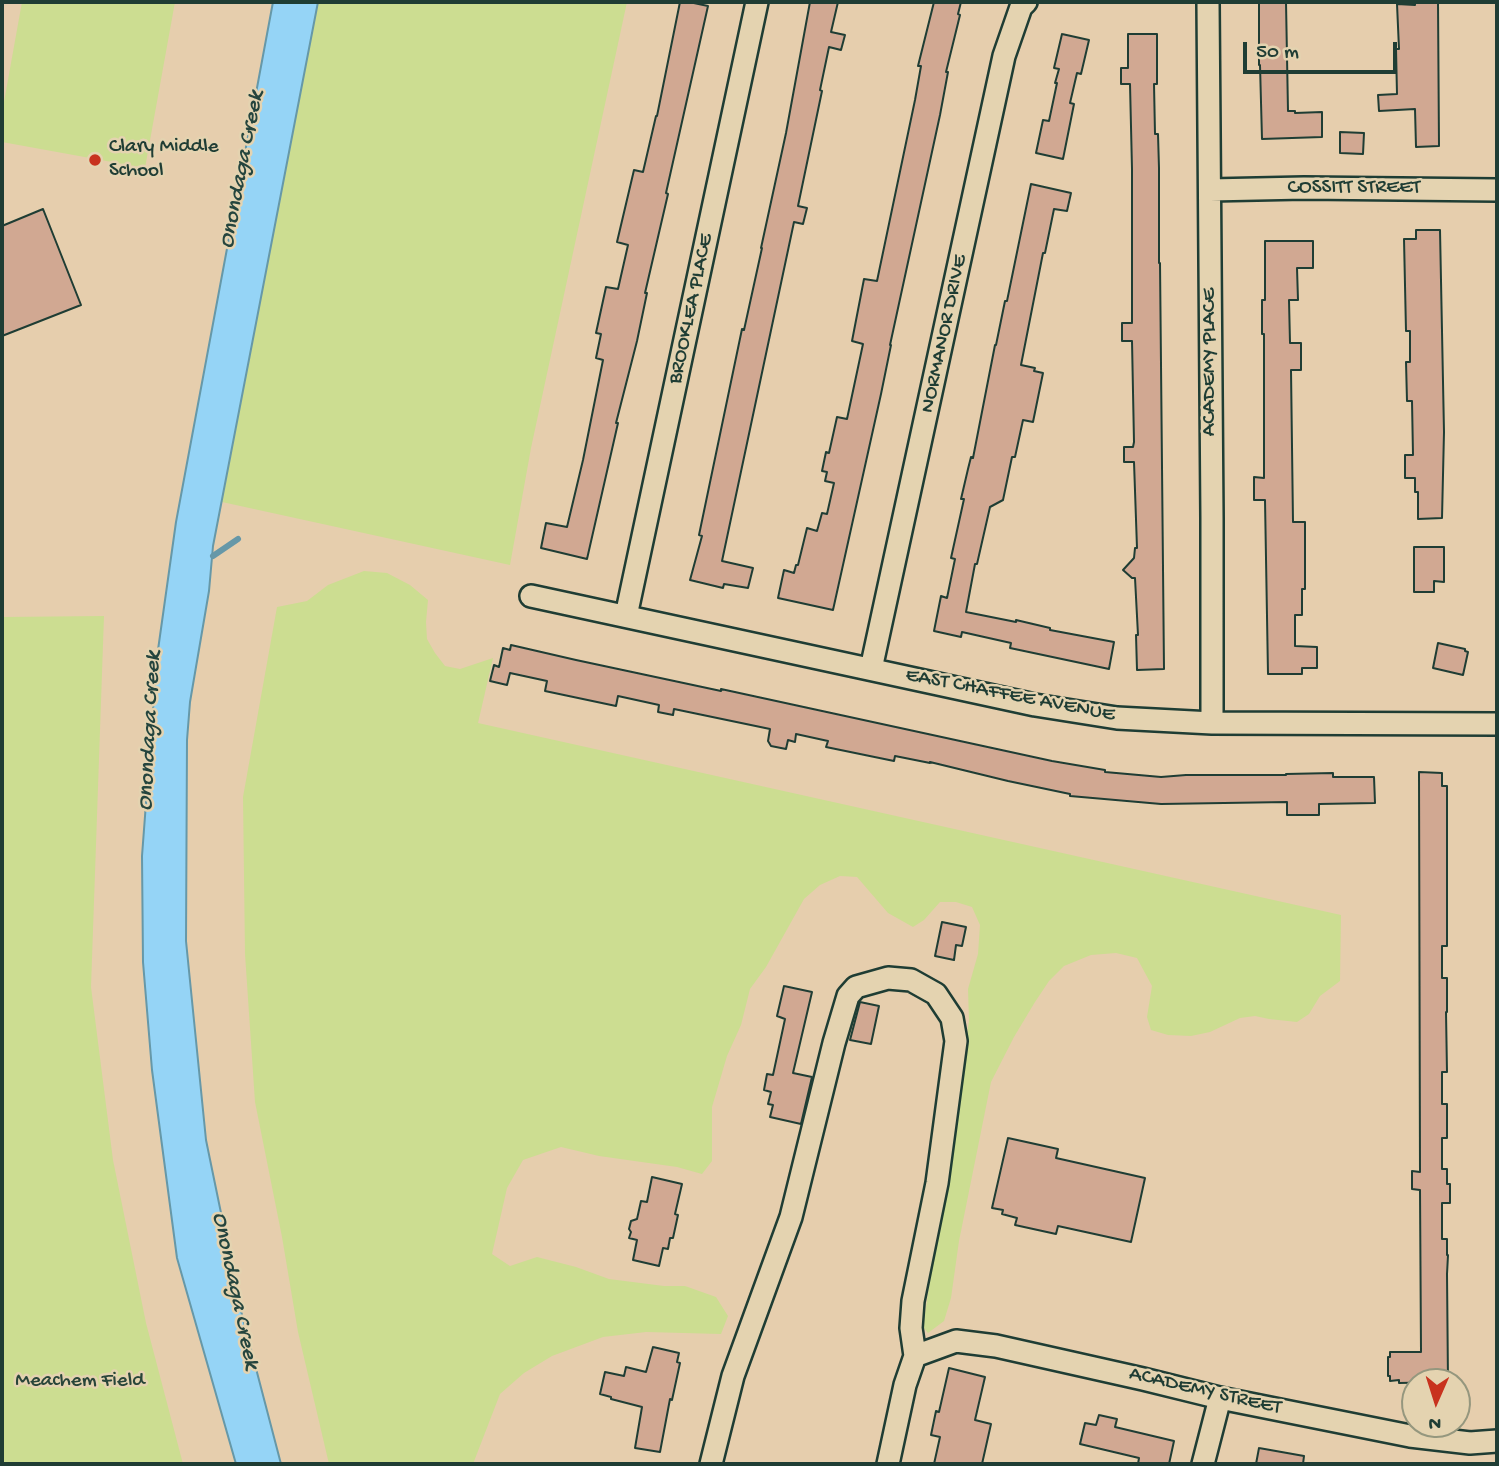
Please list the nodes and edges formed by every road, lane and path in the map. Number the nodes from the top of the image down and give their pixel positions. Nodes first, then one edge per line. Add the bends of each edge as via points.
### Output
1 (757, 2) edge
2 (1026, 2) edge
3 (1208, 2) edge
4 (1210, 190) junction
5 (1497, 190) edge
6 (531, 596) dead end
7 (626, 616) junction
8 (871, 669) junction
9 (1212, 723) junction
10 (1497, 724) edge
11 (915, 1356) junction
12 (1220, 1398) junction
13 (1497, 1441) edge
14 (711, 1464) edge
15 (888, 1464) edge
16 (1203, 1464) edge

1 - 7 street, BROOKLEA PLACE
2 - 8 street, NORMANOR DRIVE via 1004,56
3 - 4 street, ACADEMY PLACE
4 - 5 street, COSSITT STREET
4 - 9 street, ACADEMY PLACE
6 - 7 street, EAST CHAFFEE AVENUE
7 - 8 street, EAST CHAFFEE AVENUE
8 - 9 street, EAST CHAFFEE AVENUE via 1104,716
9 - 10 street, EAST CHAFFEE AVENUE
11 - 12 street, ACADEMY STREET via 956,1342 996,1346
11 - 14 street via 914,1301 937,1183 956,1041 952,1018 936,994 911,980 888,978 856,987 848,996 791,1217 733,1376
11 - 15 street
12 - 13 street, ACADEMY STREET via 1410,1436 1470,1443
12 - 16 street

